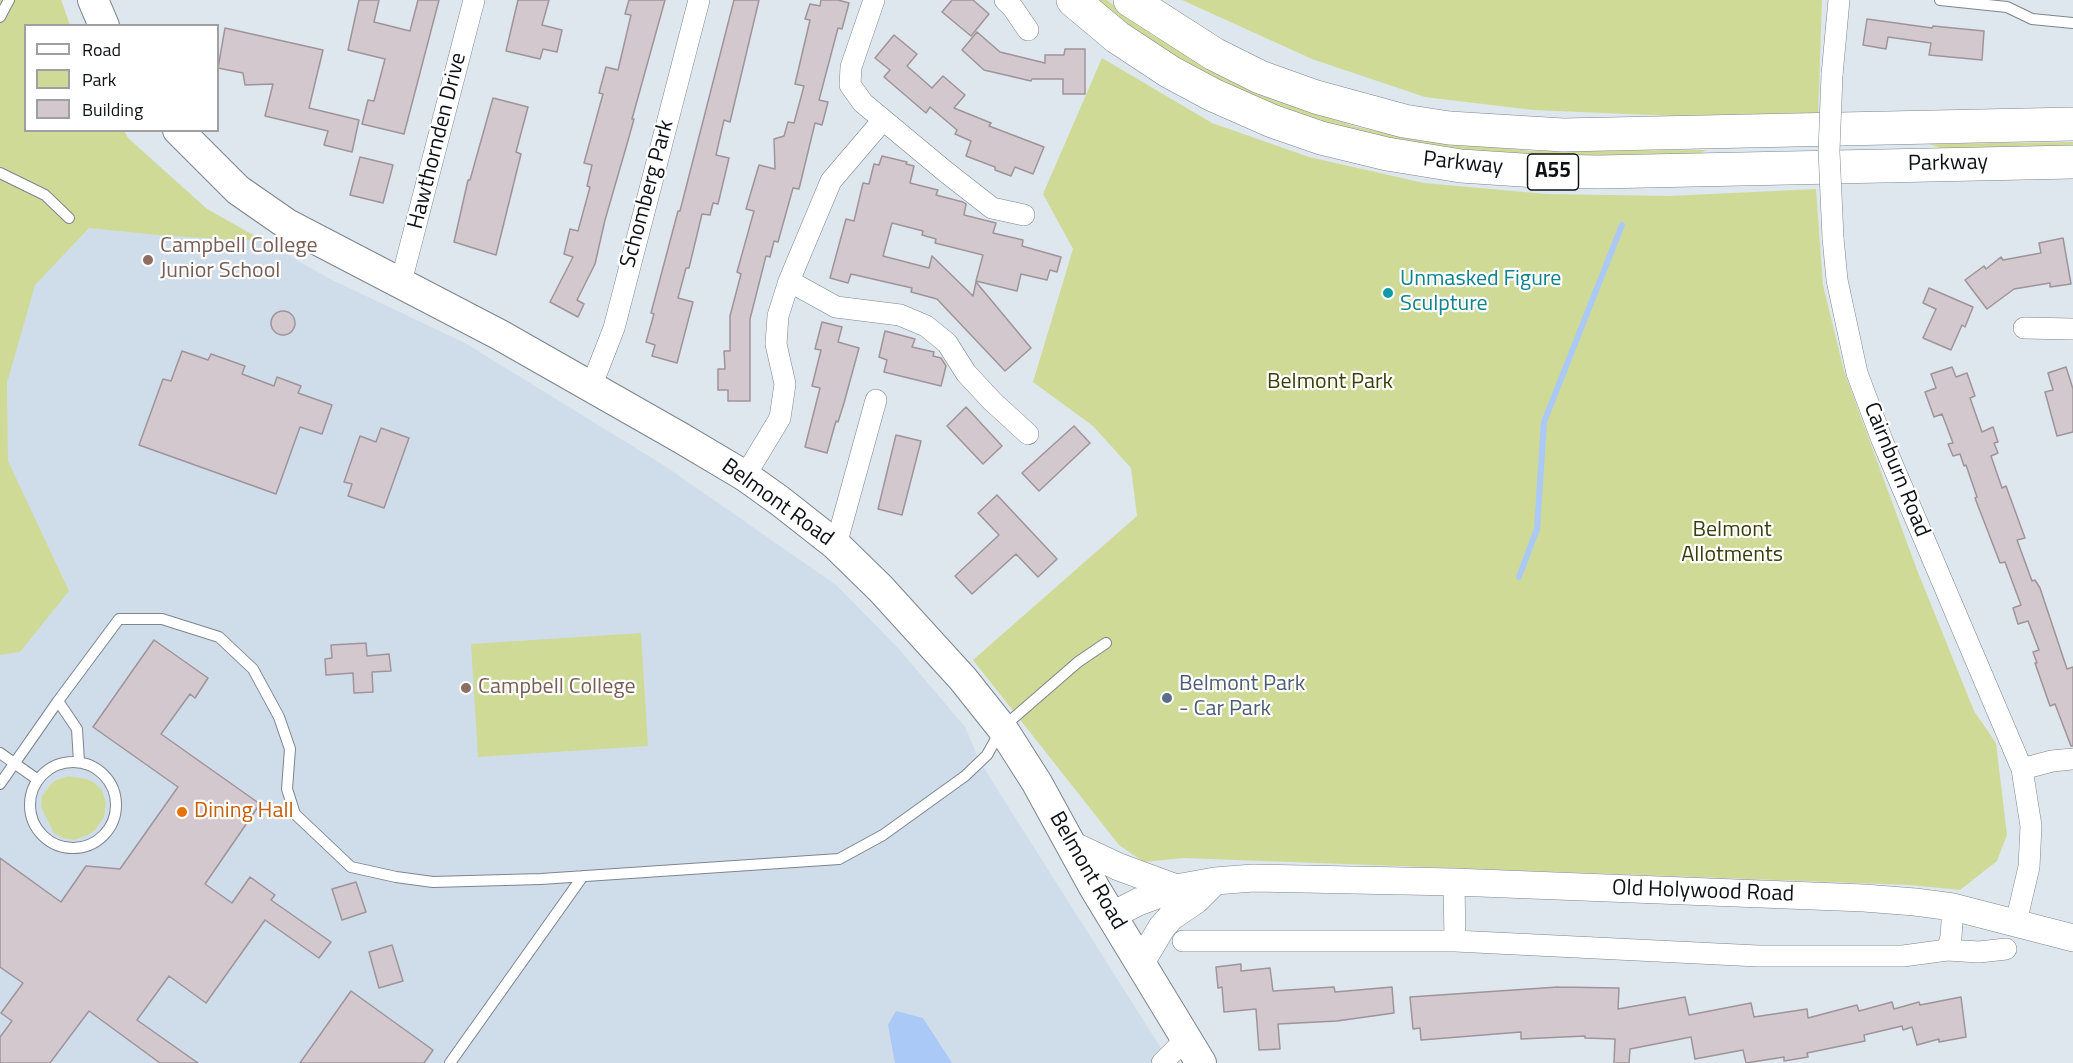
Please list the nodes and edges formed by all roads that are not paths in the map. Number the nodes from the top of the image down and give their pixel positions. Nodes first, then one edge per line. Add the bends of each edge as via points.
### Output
1 (9, 0) edge
2 (93, 0) edge
3 (474, 0) edge
4 (699, 0) edge
5 (874, 0) edge
6 (1005, 0) edge
7 (1073, 0) edge
8 (1130, 0) edge
9 (1839, 0) edge
10 (1940, 0) edge
11 (0, 17) edge
12 (2073, 23) edge
13 (103, 24) edge
14 (1028, 30) dead end
15 (883, 120) junction
16 (2073, 124) edge
17 (180, 132) edge
18 (2073, 162) edge
19 (0, 173) edge
20 (1024, 215) dead end
21 (69, 218) dead end
22 (789, 281) junction
23 (401, 282) junction
24 (2024, 328) dead end
25 (2073, 329) edge
26 (591, 387) junction
27 (876, 400) dead end
28 (1028, 434) dead end
29 (745, 476) junction
30 (836, 544) junction
31 (1106, 643) dead end
32 (58, 701) junction
33 (1002, 728) junction
34 (0, 753) edge
35 (2073, 759) edge
36 (79, 762) junction
37 (15, 763) junction
38 (2022, 769) junction
39 (38, 780) junction
40 (0, 784) edge
41 (1070, 844) junction
42 (584, 876) junction
43 (1215, 881) junction
44 (1454, 882) junction
45 (1176, 888) junction
46 (1953, 907) junction
47 (1111, 916) junction
48 (2016, 922) junction
49 (2073, 938) edge
50 (1183, 941) dead end
51 (1455, 941) junction
52 (1947, 950) junction
53 (2006, 950) dead end
54 (1140, 964) junction
55 (1194, 1051) edge
56 (450, 1063) edge
57 (1162, 1063) edge

1 - 11 lane
2 - 13 main road
3 - 23 street, Hawthornden Drive
4 - 26 street, Schomberg Park via 614,328
5 - 15 street via 851,67 850,85
6 - 14 street
7 - 18 highway, Parkway / A55 via 1170,72 1272,121 1388,154 1461,166 1599,172
8 - 16 highway, Parkway / A55 via 1214,54 1260,76 1316,97 1404,121 1449,128 1563,135
9 - 38 street, Cairnburn Road, bridge via 1829,151 1833,238 1837,280 1861,384
10 - 12 lane via 2007,7 2032,18
15 - 20 street via 992,208
15 - 22 street via 831,181
17 - 23 main road, Belmont Road via 238,190 287,224
19 - 21 lane via 45,195
22 - 28 street via 836,307 900,315 926,326 947,343 966,373
22 - 29 street via 777,326 776,344 785,384 780,418
23 - 26 main road, Belmont Road
24 - 25 street
26 - 29 main road, Belmont Road
27 - 30 street
29 - 30 main road, Belmont Road
30 - 33 main road, Belmont Road via 956,671
31 - 33 lane via 1078,662
32 - 36 lane via 77,729
32 - 37 lane
32 - 42 lane via 118,619 162,619 219,637 253,669 279,717 290,749 287,789 295,814 351,867 434,882
33 - 41 main road, Belmont Road
33 - 42 lane via 987,755 965,776 883,835 839,859
34 - 37 lane
35 - 38 street
36 - 39 lane via 60,764
36 - 39 lane via 100,772 115,795 112,823 92,843 79,848 65,847 40,833 30,807
37 - 39 lane
37 - 40 lane
38 - 48 street, Cairnburn Road via 2031,826 2029,867
41 - 45 street
41 - 47 main road, Belmont Road
42 - 56 lane
43 - 44 street, Old Holywood Road via 1253,878
43 - 45 street, Old Holywood Road
43 - 54 street via 1162,927
44 - 46 street, Old Holywood Road via 1864,898
44 - 51 street
45 - 47 street, Old Holywood Road
46 - 48 street, Old Holywood Road
46 - 52 street
47 - 54 main road, Belmont Road
48 - 49 street, Old Holywood Road
50 - 51 street
51 - 52 street via 1758,956 1904,956
52 - 53 street
54 - 55 main road, Belmont Road
55 - 57 street

